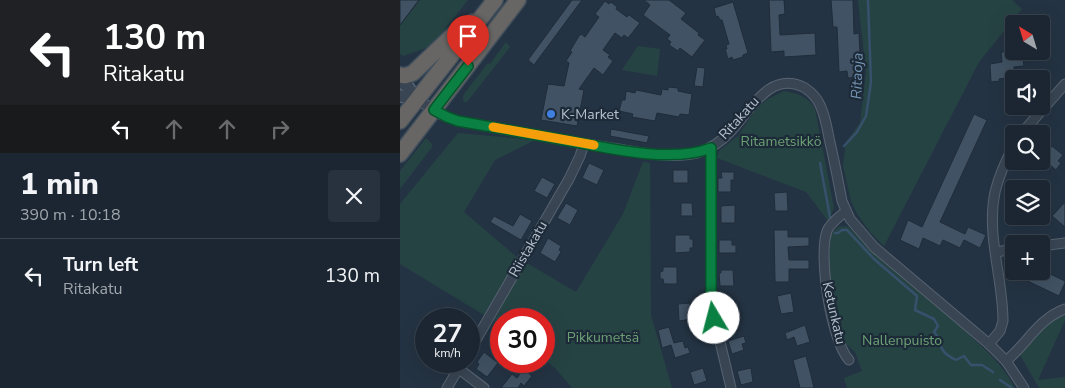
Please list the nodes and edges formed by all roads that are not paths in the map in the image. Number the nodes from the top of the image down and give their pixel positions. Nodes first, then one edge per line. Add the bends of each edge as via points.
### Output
1 (495, 0) edge
2 (518, 0) edge
3 (481, 17) junction
4 (400, 75) edge
5 (400, 81) edge
6 (1065, 84) edge
7 (400, 96) edge
8 (416, 100) junction
9 (434, 110) junction
10 (400, 121) edge
11 (1029, 125) edge
12 (584, 144) junction
13 (711, 148) junction
14 (400, 154) edge
15 (1005, 162) edge
16 (846, 211) junction
17 (1065, 243) edge
18 (1050, 245) edge
19 (1005, 251) edge
20 (996, 252) junction
21 (1065, 309) edge
22 (480, 333) edge
23 (989, 344) junction
24 (849, 360) dead end
25 (1006, 361) junction
26 (456, 373) edge
27 (469, 373) edge
28 (447, 388) edge
29 (484, 388) edge
30 (731, 388) edge
31 (1024, 388) edge

1 - 3 highway
2 - 9 highway
3 - 4 highway via 456,32 413,73
3 - 8 highway
5 - 8 street
6 - 11 street
7 - 8 street
8 - 9 street, Ritakatu
8 - 10 highway
9 - 12 street, Ritakatu via 458,121
9 - 14 highway
12 - 13 street, Ritakatu via 675,155 694,154
12 - 22 street, Riistakatu via 569,179
13 - 16 street, Ritakatu via 731,132 761,94 778,85 804,88 821,105
13 - 30 street via 711,304
15 - 20 street via 995,193
16 - 23 street, Ritakatu via 864,237 883,256
16 - 24 street, Ketunkatu via 826,233 825,270 828,303
17 - 18 street
19 - 20 street
20 - 23 street via 1003,321 1000,331
21 - 25 street via 1050,316
23 - 25 street, Ritakatu
25 - 31 street, Ritakatu
26 - 28 street
27 - 29 street

